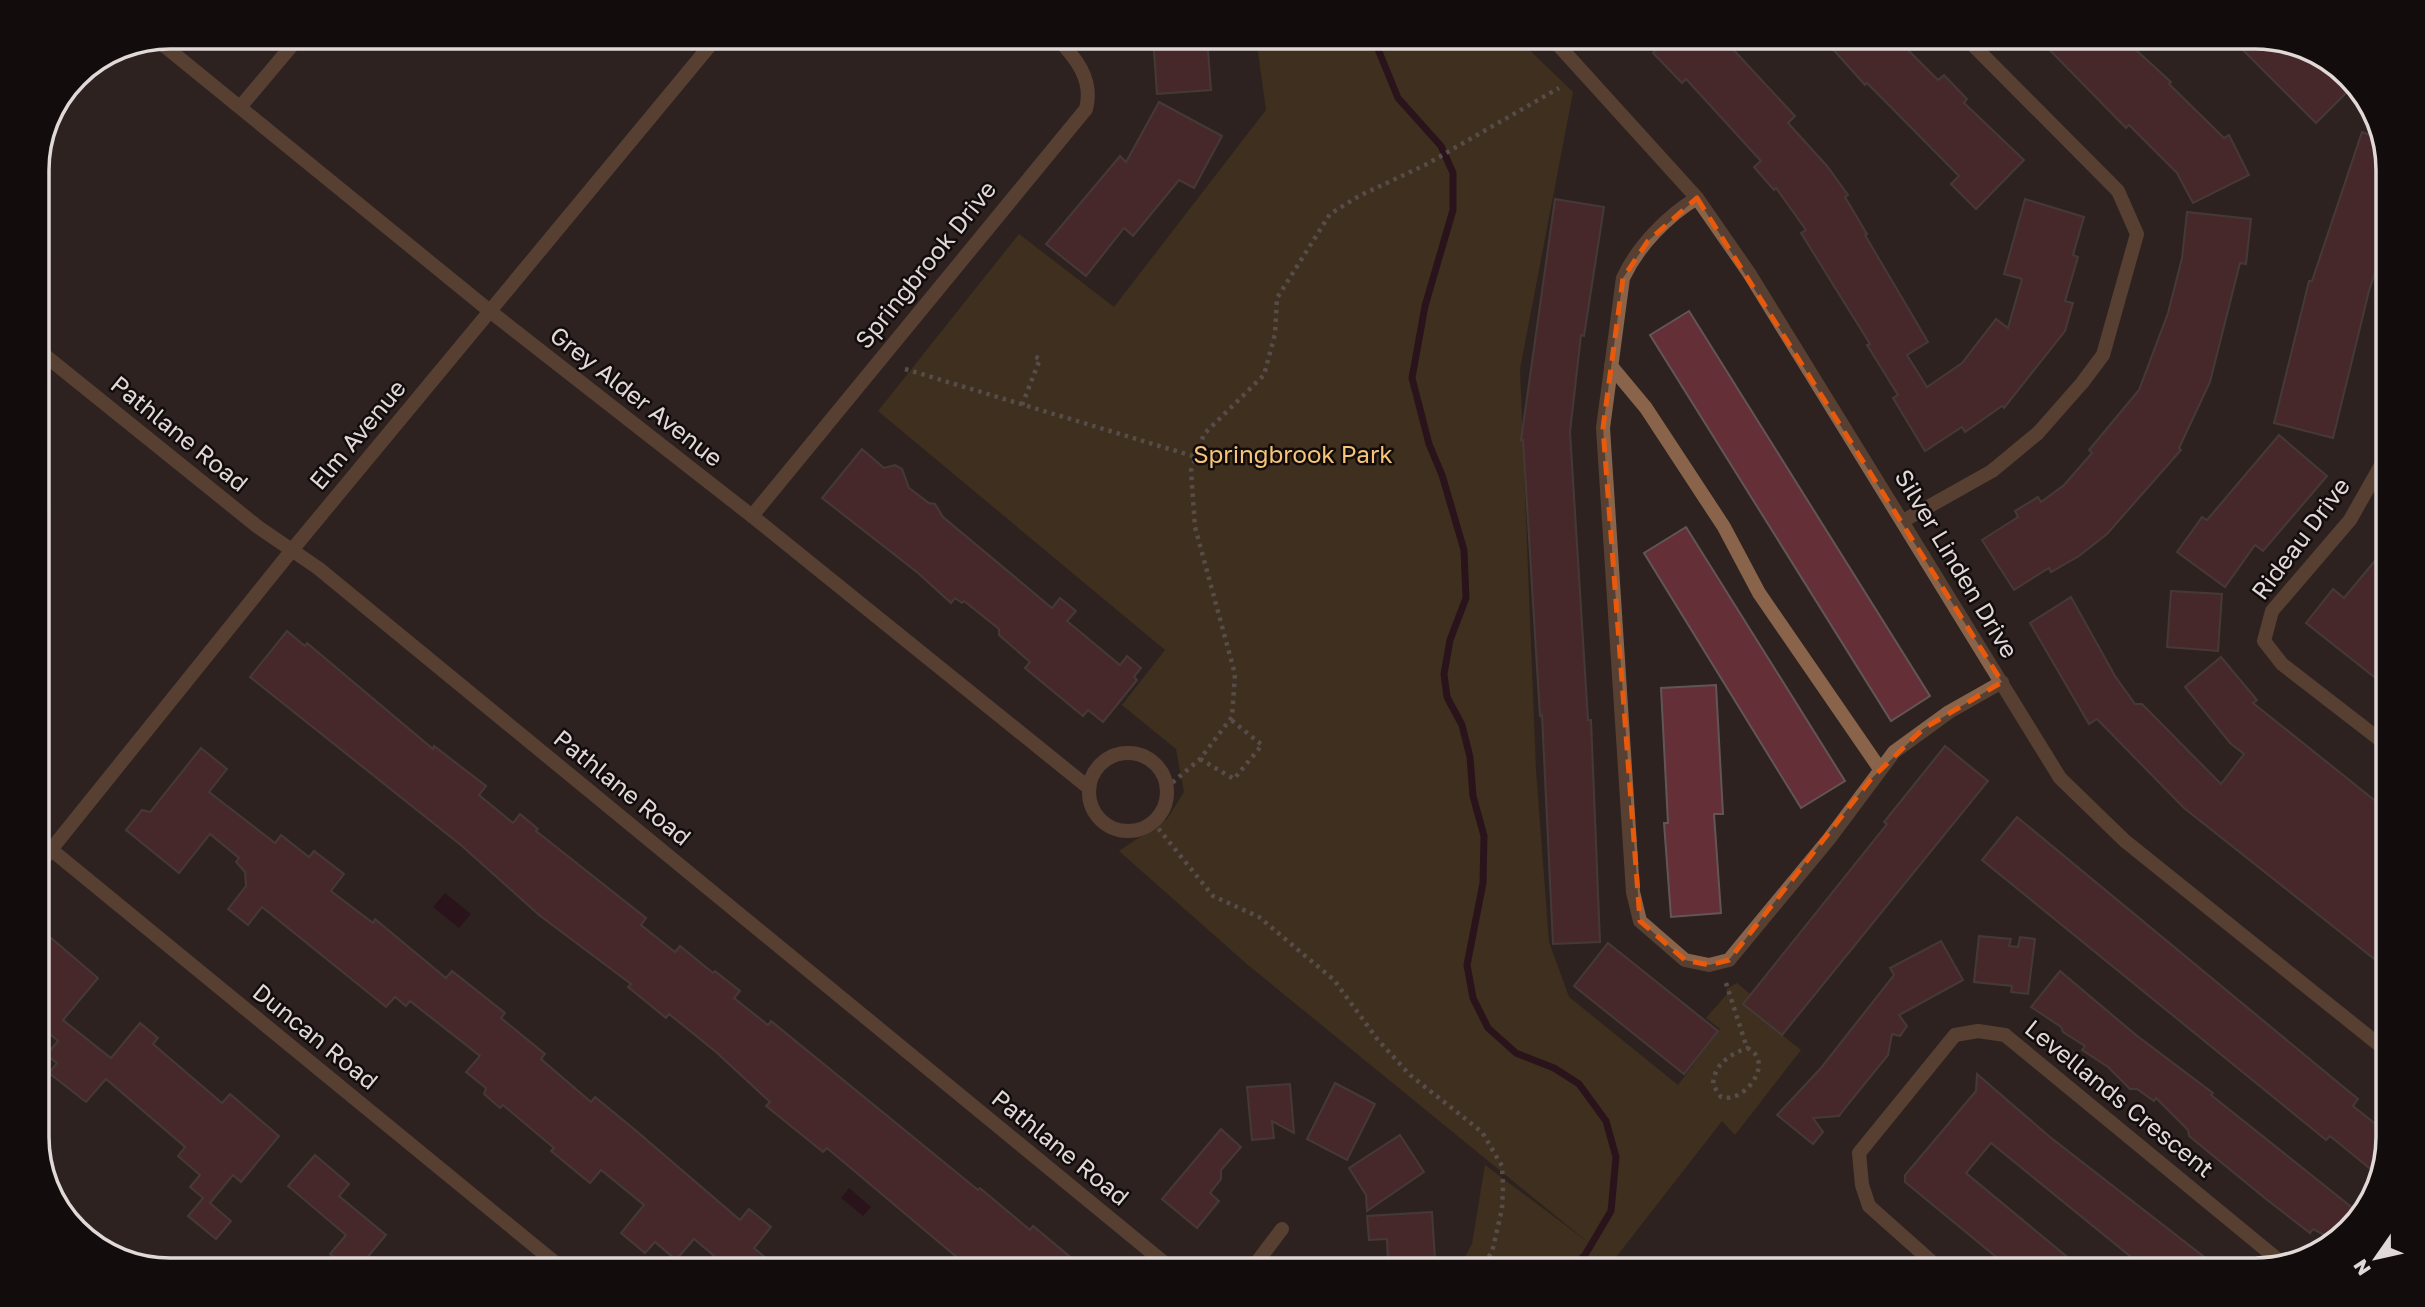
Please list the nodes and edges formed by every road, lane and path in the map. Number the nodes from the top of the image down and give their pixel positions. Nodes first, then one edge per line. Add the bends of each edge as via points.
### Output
1 (168, 49) edge
2 (289, 49) edge
3 (707, 49) edge
4 (1066, 49) edge
5 (1562, 49) edge
6 (1977, 49) edge
7 (1559, 88) dead end
8 (241, 106) junction
9 (1697, 198) junction
10 (491, 312) junction
11 (1034, 356) dead end
12 (49, 359) edge
13 (1612, 366) junction
14 (905, 369) dead end
15 (1022, 405) junction
16 (1196, 457) junction
17 (2376, 474) edge
18 (752, 516) junction
19 (1903, 520) junction
20 (292, 550) junction
21 (2002, 682) junction
22 (1230, 719) junction
23 (2376, 737) edge
24 (1200, 760) junction
25 (1880, 769) junction
26 (1089, 788) junction
27 (1166, 788) junction
28 (1153, 822) junction
29 (51, 849) junction
30 (49, 852) edge
31 (1726, 983) dead end
32 (2376, 1042) edge
33 (1747, 1048) junction
34 (1282, 1229) dead end
35 (2274, 1256) edge
36 (549, 1258) edge
37 (1158, 1258) edge
38 (1260, 1258) edge
39 (1488, 1258) edge
40 (1928, 1258) edge

1 - 8 street, Grey Alder Avenue
2 - 8 street
3 - 10 street, Elm Avenue
4 - 18 street, Springbrook Drive via 1085,76 1090,94 1086,108
5 - 9 street, Silver Linden Drive
6 - 19 street via 2118,191 2137,234 2103,355 2082,383 2038,433 1992,471
7 - 16 path via 1330,214 1277,298 1275,334 1264,375 1204,434
8 - 10 street, Grey Alder Avenue
9 - 13 street via 1666,222 1632,260 1623,278
9 - 19 street, Silver Linden Drive
10 - 18 street, Grey Alder Avenue
10 - 20 street, Elm Avenue
11 - 15 path via 1040,359
12 - 20 street, Pathlane Road
13 - 25 street via 1647,408 1724,527 1759,593
13 - 25 street via 1603,428 1604,467 1633,892 1640,920 1685,960 1709,965 1729,960
14 - 15 path
15 - 16 path
16 - 22 path via 1191,471 1195,527 1235,674
17 - 23 street, Rideau Drive via 2350,520 2272,611 2264,641 2282,664
18 - 26 street, Grey Alder Avenue
19 - 21 street, Silver Linden Drive
20 - 29 street, Elm Avenue
20 - 37 street, Pathlane Road
21 - 25 street via 1923,729
21 - 32 street, Silver Linden Drive via 2060,778 2125,841
22 - 24 path
22 - 24 path via 1262,745 1234,779
24 - 27 path
26 - 27 street via 1097,768 1107,759 1132,753 1156,764
26 - 28 street, Grey Alder Avenue via 1096,814 1105,823 1130,831
27 - 28 street via 1161,812
28 - 39 path via 1213,896 1259,917 1334,980 1410,1075 1482,1132 1502,1166 1503,1187 1502,1209
29 - 30 street, Elm Avenue
29 - 36 street, Duncan Road
31 - 33 path
33 - 33 path via 1730,1055 1717,1068 1713,1085 1721,1097 1738,1096 1755,1077 1760,1063
34 - 38 street
35 - 40 street, Levellands Crescent via 2005,1035 1978,1031 1955,1035 1859,1153 1869,1206

